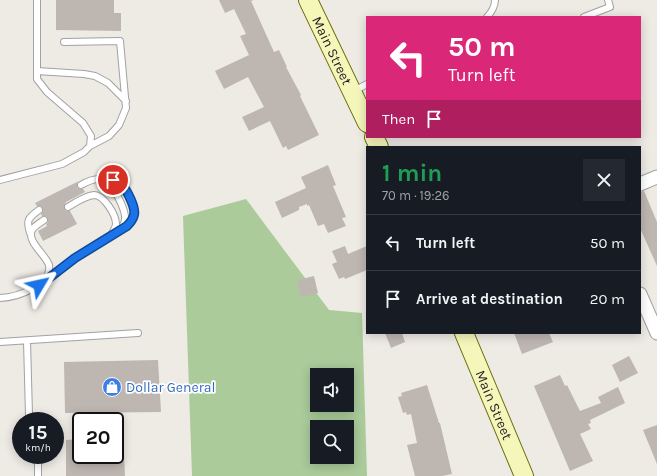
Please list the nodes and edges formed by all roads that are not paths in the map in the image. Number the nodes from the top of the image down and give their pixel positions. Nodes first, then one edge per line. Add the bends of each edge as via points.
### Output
1 (37, 0) edge
2 (308, 0) edge
3 (495, 0) edge
4 (608, 0) edge
5 (488, 16) edge
6 (587, 16) edge
7 (64, 42) dead end
8 (37, 71) junction
9 (360, 88) edge
10 (126, 101) junction
11 (366, 118) edge
12 (90, 146) junction
13 (657, 177) edge
14 (104, 179) junction
15 (0, 180) edge
16 (641, 184) edge
17 (81, 185) dead end
18 (68, 207) dead end
19 (39, 210) dead end
20 (44, 220) dead end
21 (119, 230) junction
22 (30, 234) junction
23 (110, 236) junction
24 (46, 280) junction
25 (641, 296) edge
26 (0, 298) edge
27 (657, 333) edge
28 (138, 334) dead end
29 (464, 334) edge
30 (27, 341) junction
31 (0, 342) edge
32 (29, 412) edge
33 (38, 464) edge
34 (38, 476) edge
35 (524, 476) edge

1 - 8 lane
2 - 9 street, Main Street
3 - 5 lane
4 - 6 lane via 610,7
7 - 10 lane via 120,41
8 - 10 lane via 95,76 108,83
8 - 12 lane via 37,79 46,92 83,123 91,136
9 - 11 street, Main Street
10 - 12 lane via 119,125 109,136
12 - 15 lane via 62,164
13 - 16 street
14 - 17 lane via 90,180
14 - 21 lane via 114,189 125,214 125,221
14 - 21 lane via 122,185 134,208 131,221
18 - 23 lane via 94,195 101,198 106,202 116,222
19 - 22 lane via 29,217
20 - 22 lane via 36,225
21 - 23 lane
22 - 24 lane via 49,263
23 - 24 lane
24 - 26 lane via 15,296
25 - 27 street
28 - 30 lane
29 - 35 street, Main Street
30 - 31 lane
30 - 32 lane
33 - 34 lane

